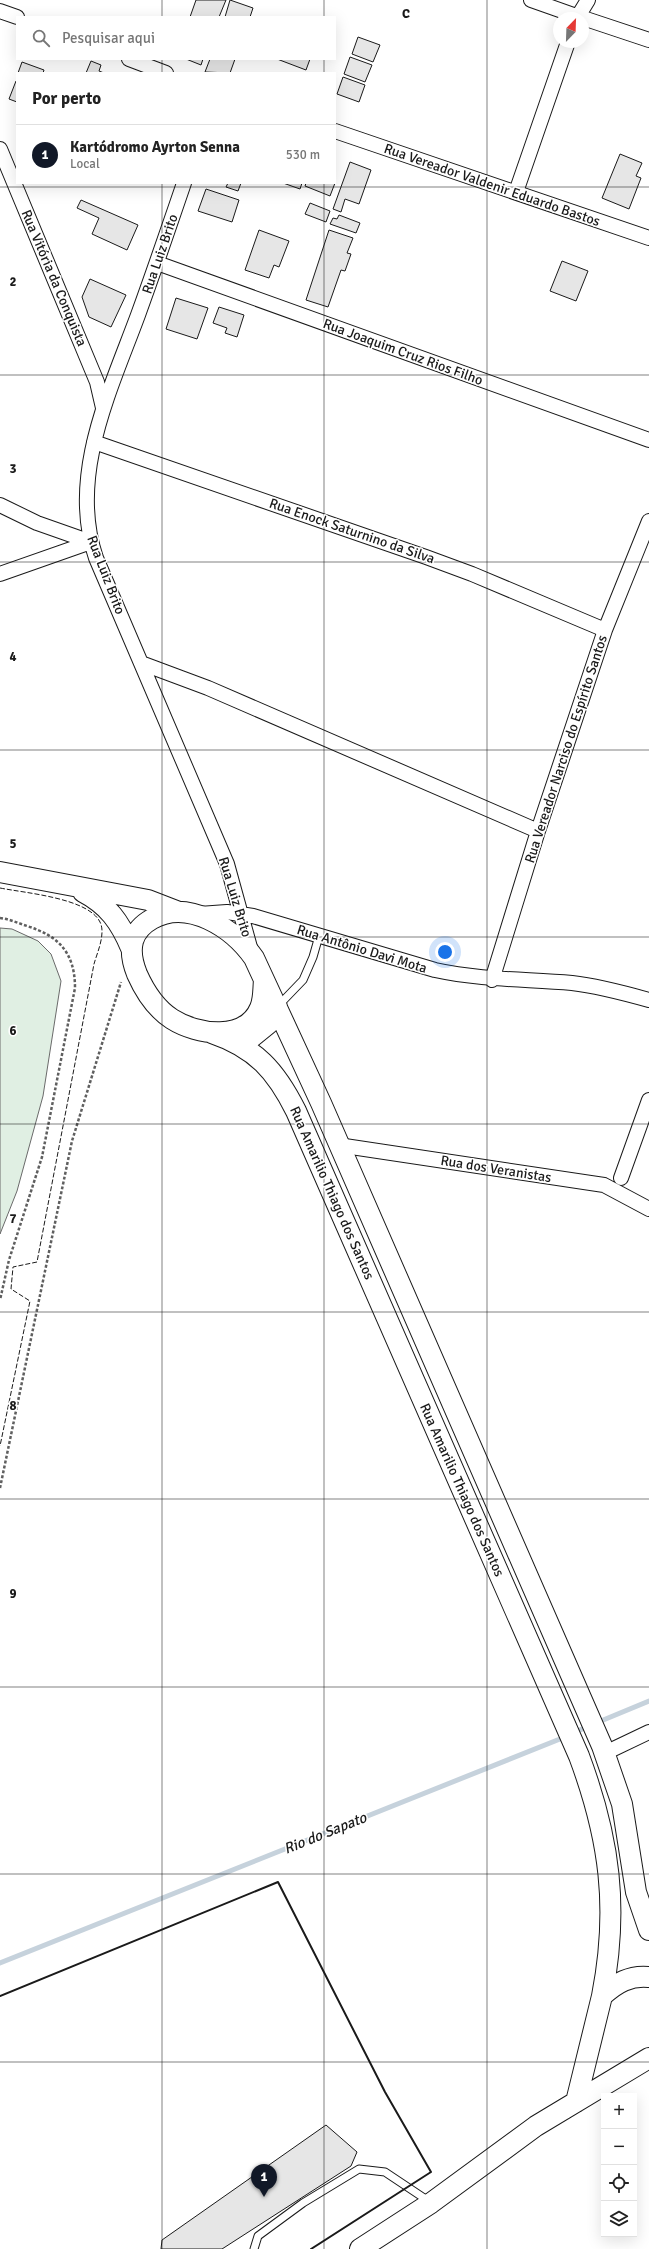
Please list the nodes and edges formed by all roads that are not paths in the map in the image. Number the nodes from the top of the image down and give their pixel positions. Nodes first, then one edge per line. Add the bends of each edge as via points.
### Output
1 (531, 0) edge
2 (588, 0) edge
3 (0, 11) edge
4 (564, 12) edge
5 (583, 12) edge
6 (16, 17) edge
7 (589, 21) edge
8 (649, 40) edge
9 (566, 48) edge
10 (132, 60) edge
11 (163, 72) edge
12 (336, 131) edge
13 (0, 149) edge
14 (184, 184) edge
15 (516, 192) junction
16 (649, 238) edge
17 (157, 263) junction
18 (104, 408) junction
19 (649, 440) edge
20 (94, 442) junction
21 (0, 505) edge
22 (649, 521) edge
23 (91, 542) junction
24 (0, 574) edge
25 (605, 630) junction
26 (142, 663) junction
27 (538, 831) junction
28 (0, 872) edge
29 (72, 886) junction
30 (240, 913) junction
31 (187, 914) junction
32 (319, 936) junction
33 (132, 948) junction
34 (254, 958) junction
35 (264, 980) junction
36 (492, 980) junction
37 (649, 1000) edge
38 (277, 1008) junction
39 (208, 1032) junction
40 (241, 1046) junction
41 (649, 1100) edge
42 (338, 1145) junction
43 (621, 1178) dead end
44 (649, 1209) edge
45 (649, 1732) edge
46 (603, 1749) junction
47 (649, 1930) edge
48 (649, 1977) edge
49 (602, 1996) junction
50 (649, 2058) edge
51 (576, 2102) junction
52 (431, 2203) junction
53 (254, 2249) edge
54 (360, 2249) edge

1 - 4 street
2 - 5 street
3 - 6 street
7 - 8 street
9 - 15 street
10 - 11 street
12 - 15 street, Rua Vereador Valdenir Eduardo Bastos
13 - 18 street, Rua Vitória da Conquista via 97,382
14 - 17 street, Rua Luiz Brito
15 - 16 street, Rua Vereador Valdenir Eduardo Bastos
17 - 18 street, Rua Luiz Brito
17 - 19 street, Rua Joaquim Cruz Rios Filho
18 - 20 street, Rua Luiz Brito
20 - 23 street, Rua Luiz Brito via 86,496
20 - 25 street, Rua Enock Saturnino da Silva via 426,557
21 - 23 street via 37,523
22 - 25 street, Rua Vereador Narciso do Espírito Santos
23 - 24 street
23 - 26 street, Rua Luiz Brito
25 - 27 street, Rua Vereador Narciso do Espírito Santos
26 - 27 street via 208,688
26 - 30 street, Rua Luiz Brito via 227,864
27 - 36 street, Rua Vereador Narciso do Espírito Santos
28 - 29 main road
29 - 31 main road via 148,900
29 - 33 main road via 91,896 114,915
30 - 31 street, Rua Antônio Davi Mota
30 - 32 street, Rua Antônio Davi Mota
30 - 34 street, Rua Luiz Brito
31 - 33 main road via 168,912 148,921 140,928
31 - 34 main road via 227,929
32 - 36 street, Rua Antônio Davi Mota via 435,970
32 - 38 lane via 303,980
33 - 39 main road via 135,969 150,999 172,1018 188,1027
34 - 35 main road
35 - 38 main road, Rua Amarilio Thiago dos Santos
35 - 39 main road via 260,1007 245,1026
36 - 37 street, Rua Antônio Davi Mota via 572,983
38 - 40 main road via 268,1024
38 - 42 main road, Rua Amarilio Thiago dos Santos
39 - 40 main road, Rua Amarilio Thiago dos Santos
40 - 49 main road, Rua Amarilio Thiago dos Santos via 263,1061 276,1076 296,1112 580,1756 598,1811 612,1895 609,1959
41 - 43 street
42 - 44 street, Rua dos Veranistas via 604,1185
42 - 46 main road, Rua Amarilio Thiago dos Santos
45 - 46 street
46 - 47 main road, Rua Amarilio Thiago dos Santos via 622,1804 636,1892
48 - 49 main road via 627,1978
49 - 51 main road, Rua Amarilio Thiago dos Santos
50 - 51 main road
51 - 52 main road via 536,2126
52 - 53 lane via 385,2172 358,2170 303,2203 258,2236
52 - 54 main road

